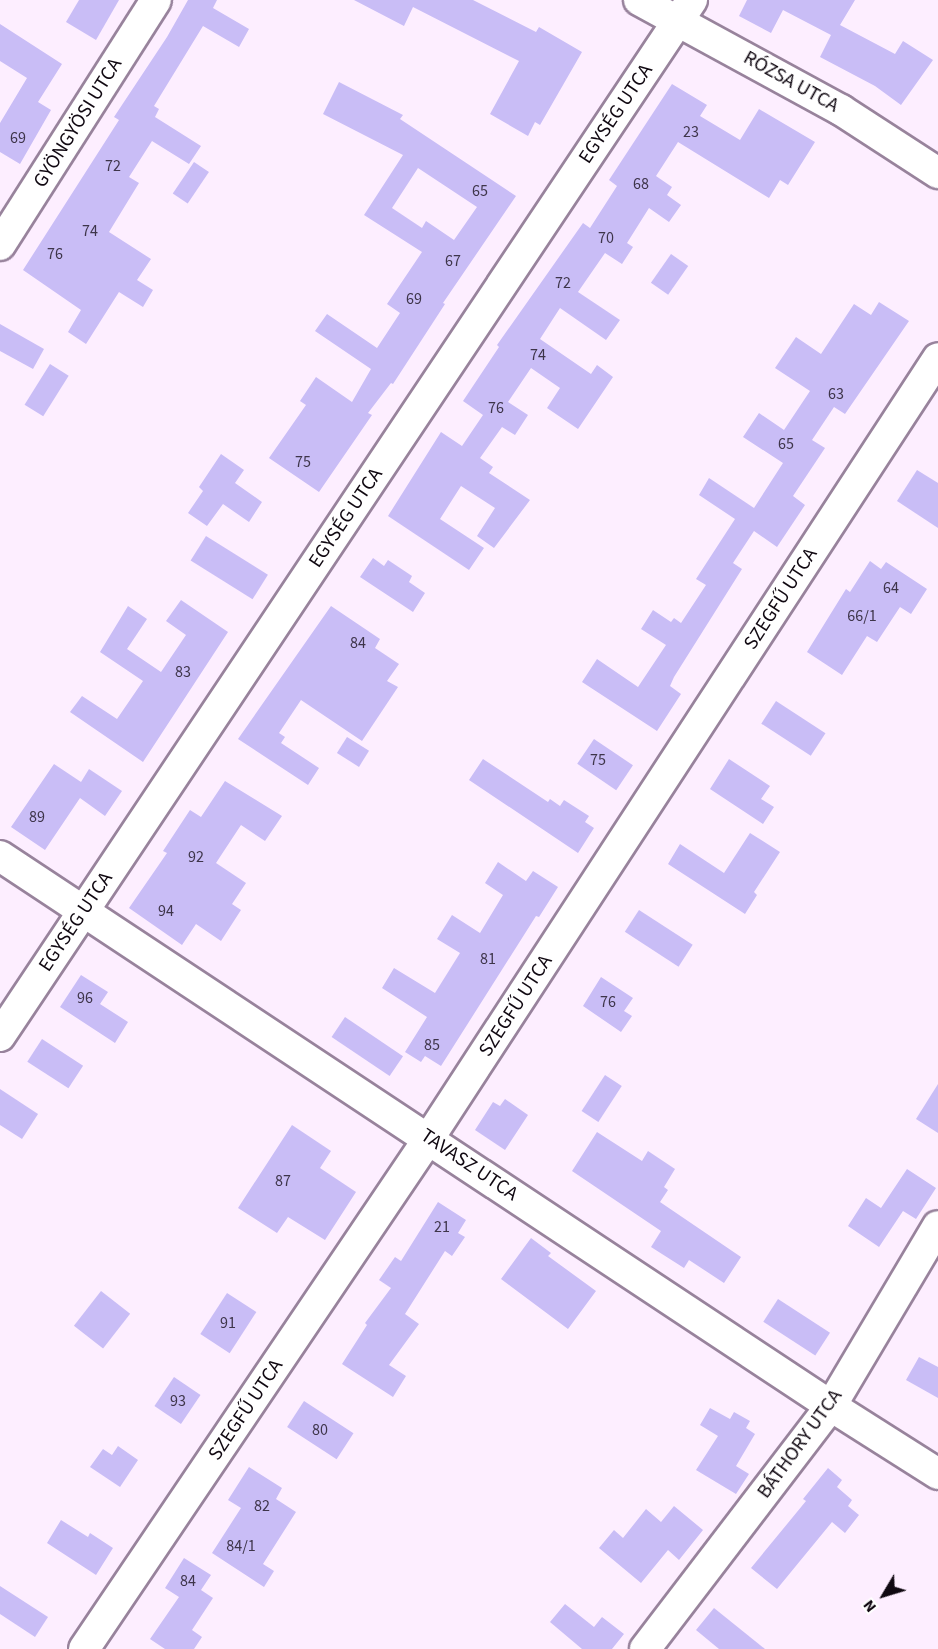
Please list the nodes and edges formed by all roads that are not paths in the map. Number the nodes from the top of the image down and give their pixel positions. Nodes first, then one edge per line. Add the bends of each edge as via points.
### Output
1 (156, 0) edge
2 (639, 0) edge
3 (685, 10) edge
4 (938, 173) edge
5 (0, 245) edge
6 (938, 358) edge
7 (0, 856) edge
8 (83, 912) junction
9 (0, 1036) edge
10 (429, 1138) junction
11 (938, 1226) edge
12 (831, 1407) junction
13 (938, 1474) edge
14 (84, 1649) edge
15 (645, 1649) edge

1 - 5 street, GYÖNGYÖSI UTCA
2 - 3 street, RÓZSA UTCA
3 - 4 street, RÓZSA UTCA
3 - 8 street, EGYSÉG UTCA
6 - 10 street, SZEGFŰ UTCA
7 - 8 street, TAVASZ UTCA
8 - 9 street, EGYSÉG UTCA
8 - 10 street, TAVASZ UTCA
10 - 12 street, TAVASZ UTCA
10 - 14 street, SZEGFŰ UTCA
11 - 12 street, BÁTHORY UTCA
12 - 13 street, TAVASZ UTCA
12 - 15 street, BÁTHORY UTCA

